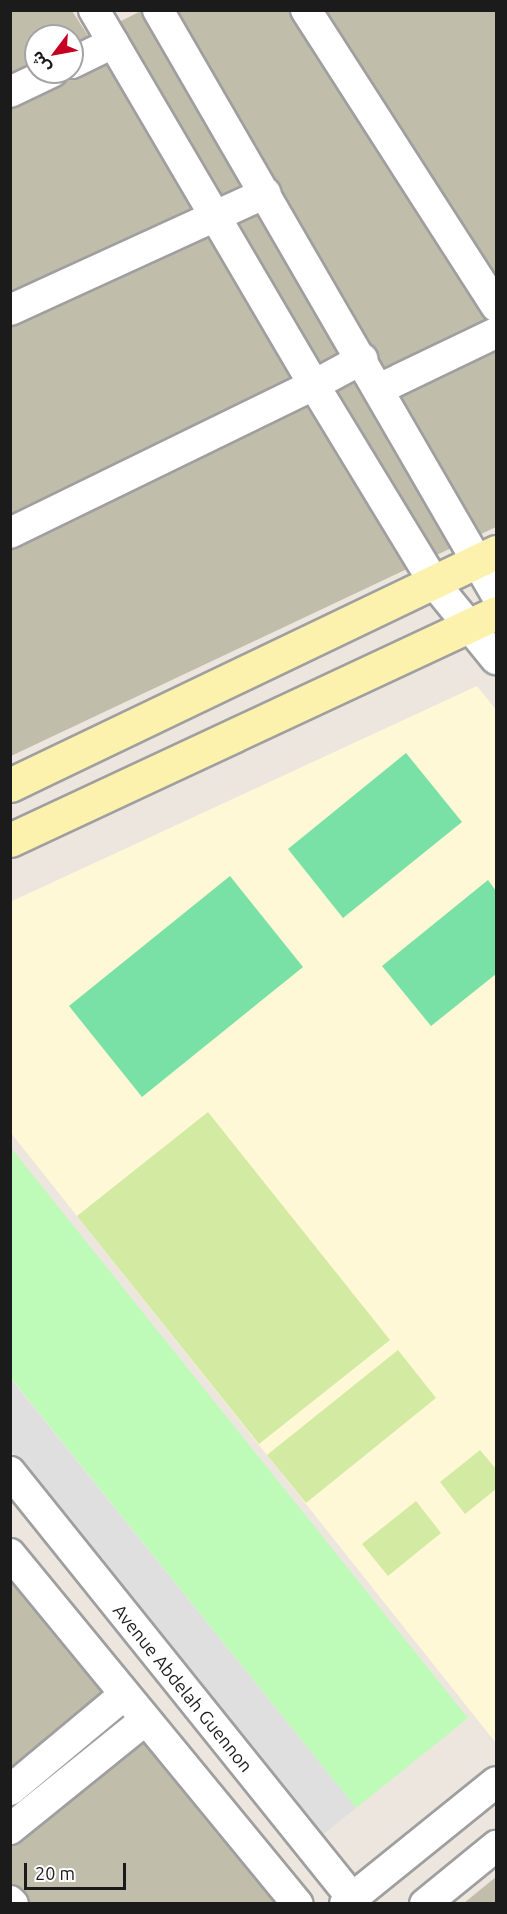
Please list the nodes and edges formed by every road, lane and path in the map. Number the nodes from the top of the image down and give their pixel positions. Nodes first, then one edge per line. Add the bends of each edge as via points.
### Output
1 (94, 10) edge
2 (158, 10) edge
3 (306, 10) edge
4 (113, 43) junction
5 (84, 57) edge
6 (27, 84) edge
7 (10, 92) edge
8 (265, 193) junction
9 (216, 216) junction
10 (496, 306) edge
11 (10, 310) edge
12 (496, 333) edge
13 (362, 359) junction
14 (314, 385) junction
15 (379, 388) junction
16 (10, 533) edge
17 (488, 556) edge
18 (435, 584) junction
19 (496, 594) edge
20 (483, 620) edge
21 (496, 659) edge
22 (10, 785) edge
23 (10, 840) edge
24 (10, 1472) edge
25 (10, 1554) edge
26 (124, 1695) junction
27 (145, 1720) junction
28 (496, 1782) edge
29 (10, 1790) edge
30 (10, 1830) edge
31 (496, 1846) edge
32 (351, 1902) edge
33 (297, 1904) edge
34 (425, 1904) edge

1 - 4 street
2 - 8 street
3 - 10 street
4 - 5 street
4 - 9 street
6 - 7 street
8 - 9 street
8 - 13 street
9 - 11 street
9 - 14 street
12 - 15 street
13 - 14 street
13 - 15 street
14 - 16 street
14 - 18 street
15 - 17 street
17 - 18 main road
17 - 19 street
18 - 20 street
18 - 22 main road
20 - 21 street
20 - 23 main road
24 - 32 street, Avenue Abdelah Guennon
25 - 26 street
26 - 27 street
26 - 29 street
27 - 30 street
27 - 33 street
28 - 32 street
31 - 34 street

